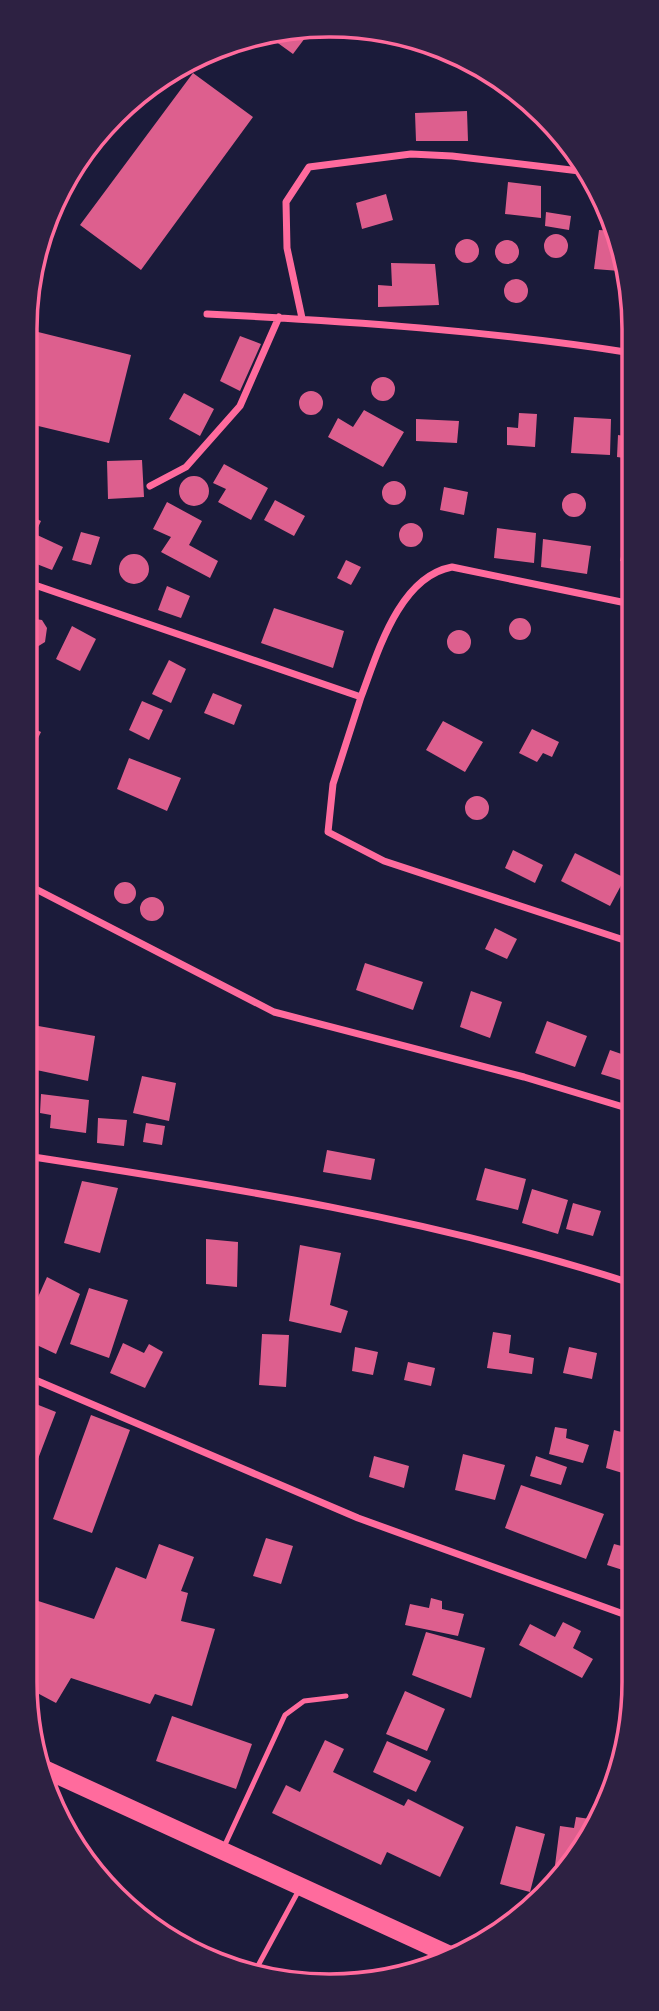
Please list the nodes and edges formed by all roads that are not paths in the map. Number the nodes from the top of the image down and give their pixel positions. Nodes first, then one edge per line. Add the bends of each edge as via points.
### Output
1 (575, 170) edge
2 (207, 314) dead end
3 (279, 317) junction
4 (302, 318) junction
5 (622, 351) edge
6 (150, 486) dead end
7 (37, 586) edge
8 (622, 602) edge
9 (362, 697) junction
10 (37, 890) edge
11 (622, 939) edge
12 (622, 1107) edge
13 (37, 1158) edge
14 (622, 1280) edge
15 (37, 1381) edge
16 (622, 1613) edge
17 (346, 1696) dead end
18 (51, 1772) edge
19 (221, 1852) junction
20 (301, 1887) junction
21 (443, 1952) edge
22 (258, 1965) edge

1 - 4 street via 411,154 309,167 286,202 287,248
2 - 3 street
3 - 4 street
3 - 6 street via 240,406 186,467
4 - 5 street via 543,339
7 - 9 street
8 - 9 street via 452,567 434,570 387,629
9 - 11 street via 333,783 328,832 384,861
10 - 12 street via 274,1012
13 - 14 street via 298,1201 557,1259
15 - 16 street via 358,1518
17 - 19 lane via 304,1701 285,1715
18 - 19 main road
19 - 20 main road
20 - 21 main road
20 - 22 lane

